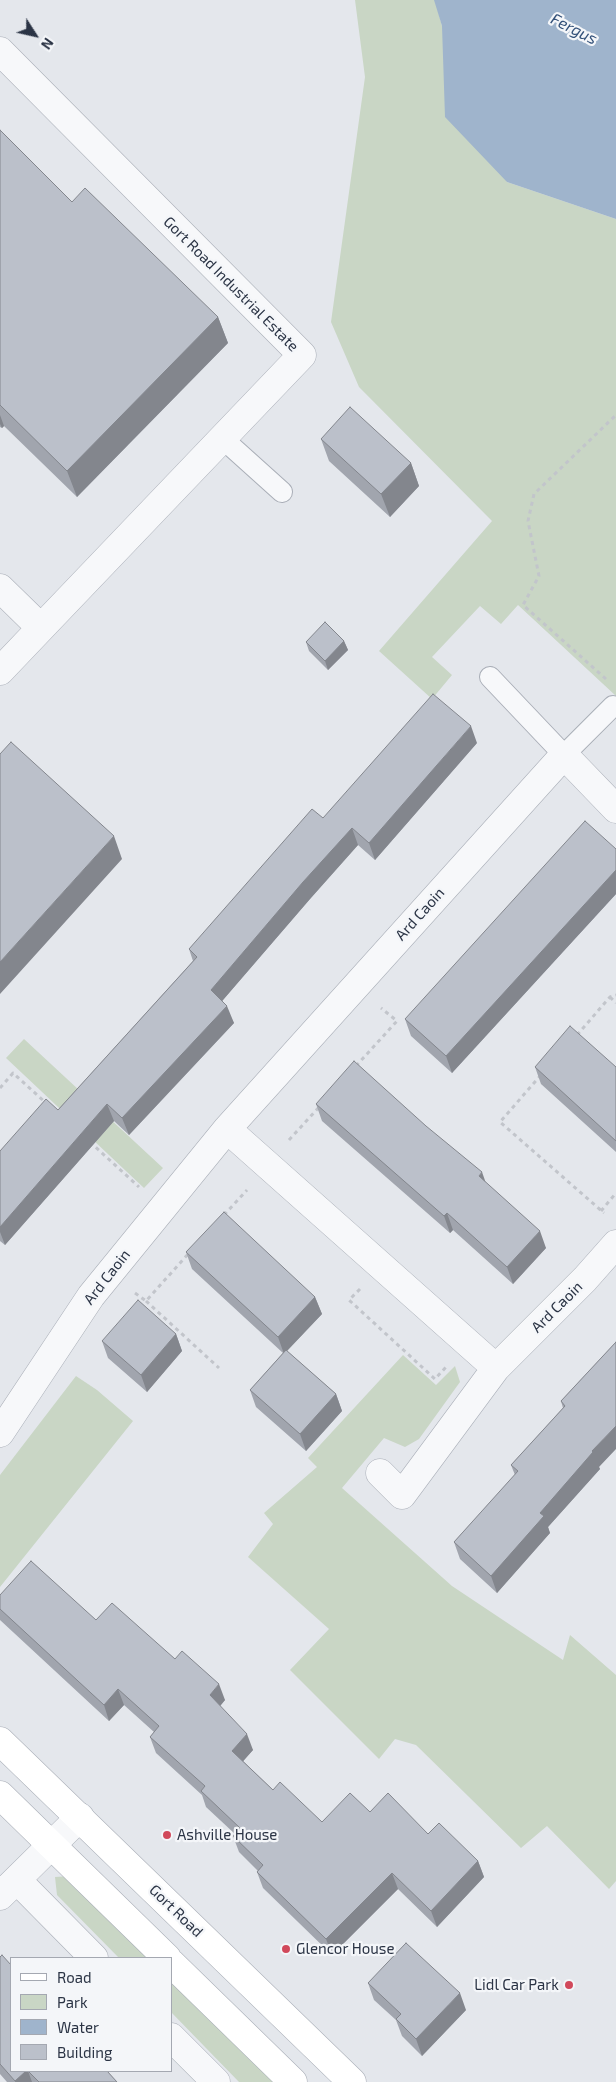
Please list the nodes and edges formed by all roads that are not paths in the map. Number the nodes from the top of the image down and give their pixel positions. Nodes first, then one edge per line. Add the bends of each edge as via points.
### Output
1 (0, 51) edge
2 (222, 438) junction
3 (282, 492) dead end
4 (0, 588) edge
5 (41, 628) junction
6 (0, 670) edge
7 (490, 678) dead end
8 (613, 706) dead end
9 (564, 755) junction
10 (616, 809) edge
11 (227, 1129) junction
12 (609, 1232) edge
13 (496, 1368) junction
14 (0, 1433) edge
15 (380, 1473) dead end
16 (0, 1741) edge
17 (0, 1795) edge
18 (80, 1817) junction
19 (52, 1846) junction
20 (9, 1888) edge
21 (93, 1957) edge
22 (166, 1957) edge
23 (172, 1964) edge
24 (172, 2038) edge
25 (216, 2082) edge
26 (293, 2082) edge
27 (352, 2082) edge

1 - 2 street, Gort Road Industrial Estate via 302,355
2 - 3 lane
2 - 5 street, Gort Road Industrial Estate
4 - 5 street
5 - 6 street, Gort Road Industrial Estate
7 - 9 lane
8 - 9 lane
9 - 10 street
9 - 11 street, Ard Caoin
11 - 13 street
11 - 14 street, Ard Caoin via 90,1296
12 - 13 street, Ard Caoin via 585,1279
13 - 15 street, Ard Caoin via 402,1495
16 - 18 main road, Gort Road
17 - 19 main road
18 - 19 street
18 - 27 main road, Gort Road
19 - 20 street
19 - 22 main road
20 - 21 street
23 - 26 main road
24 - 25 street

